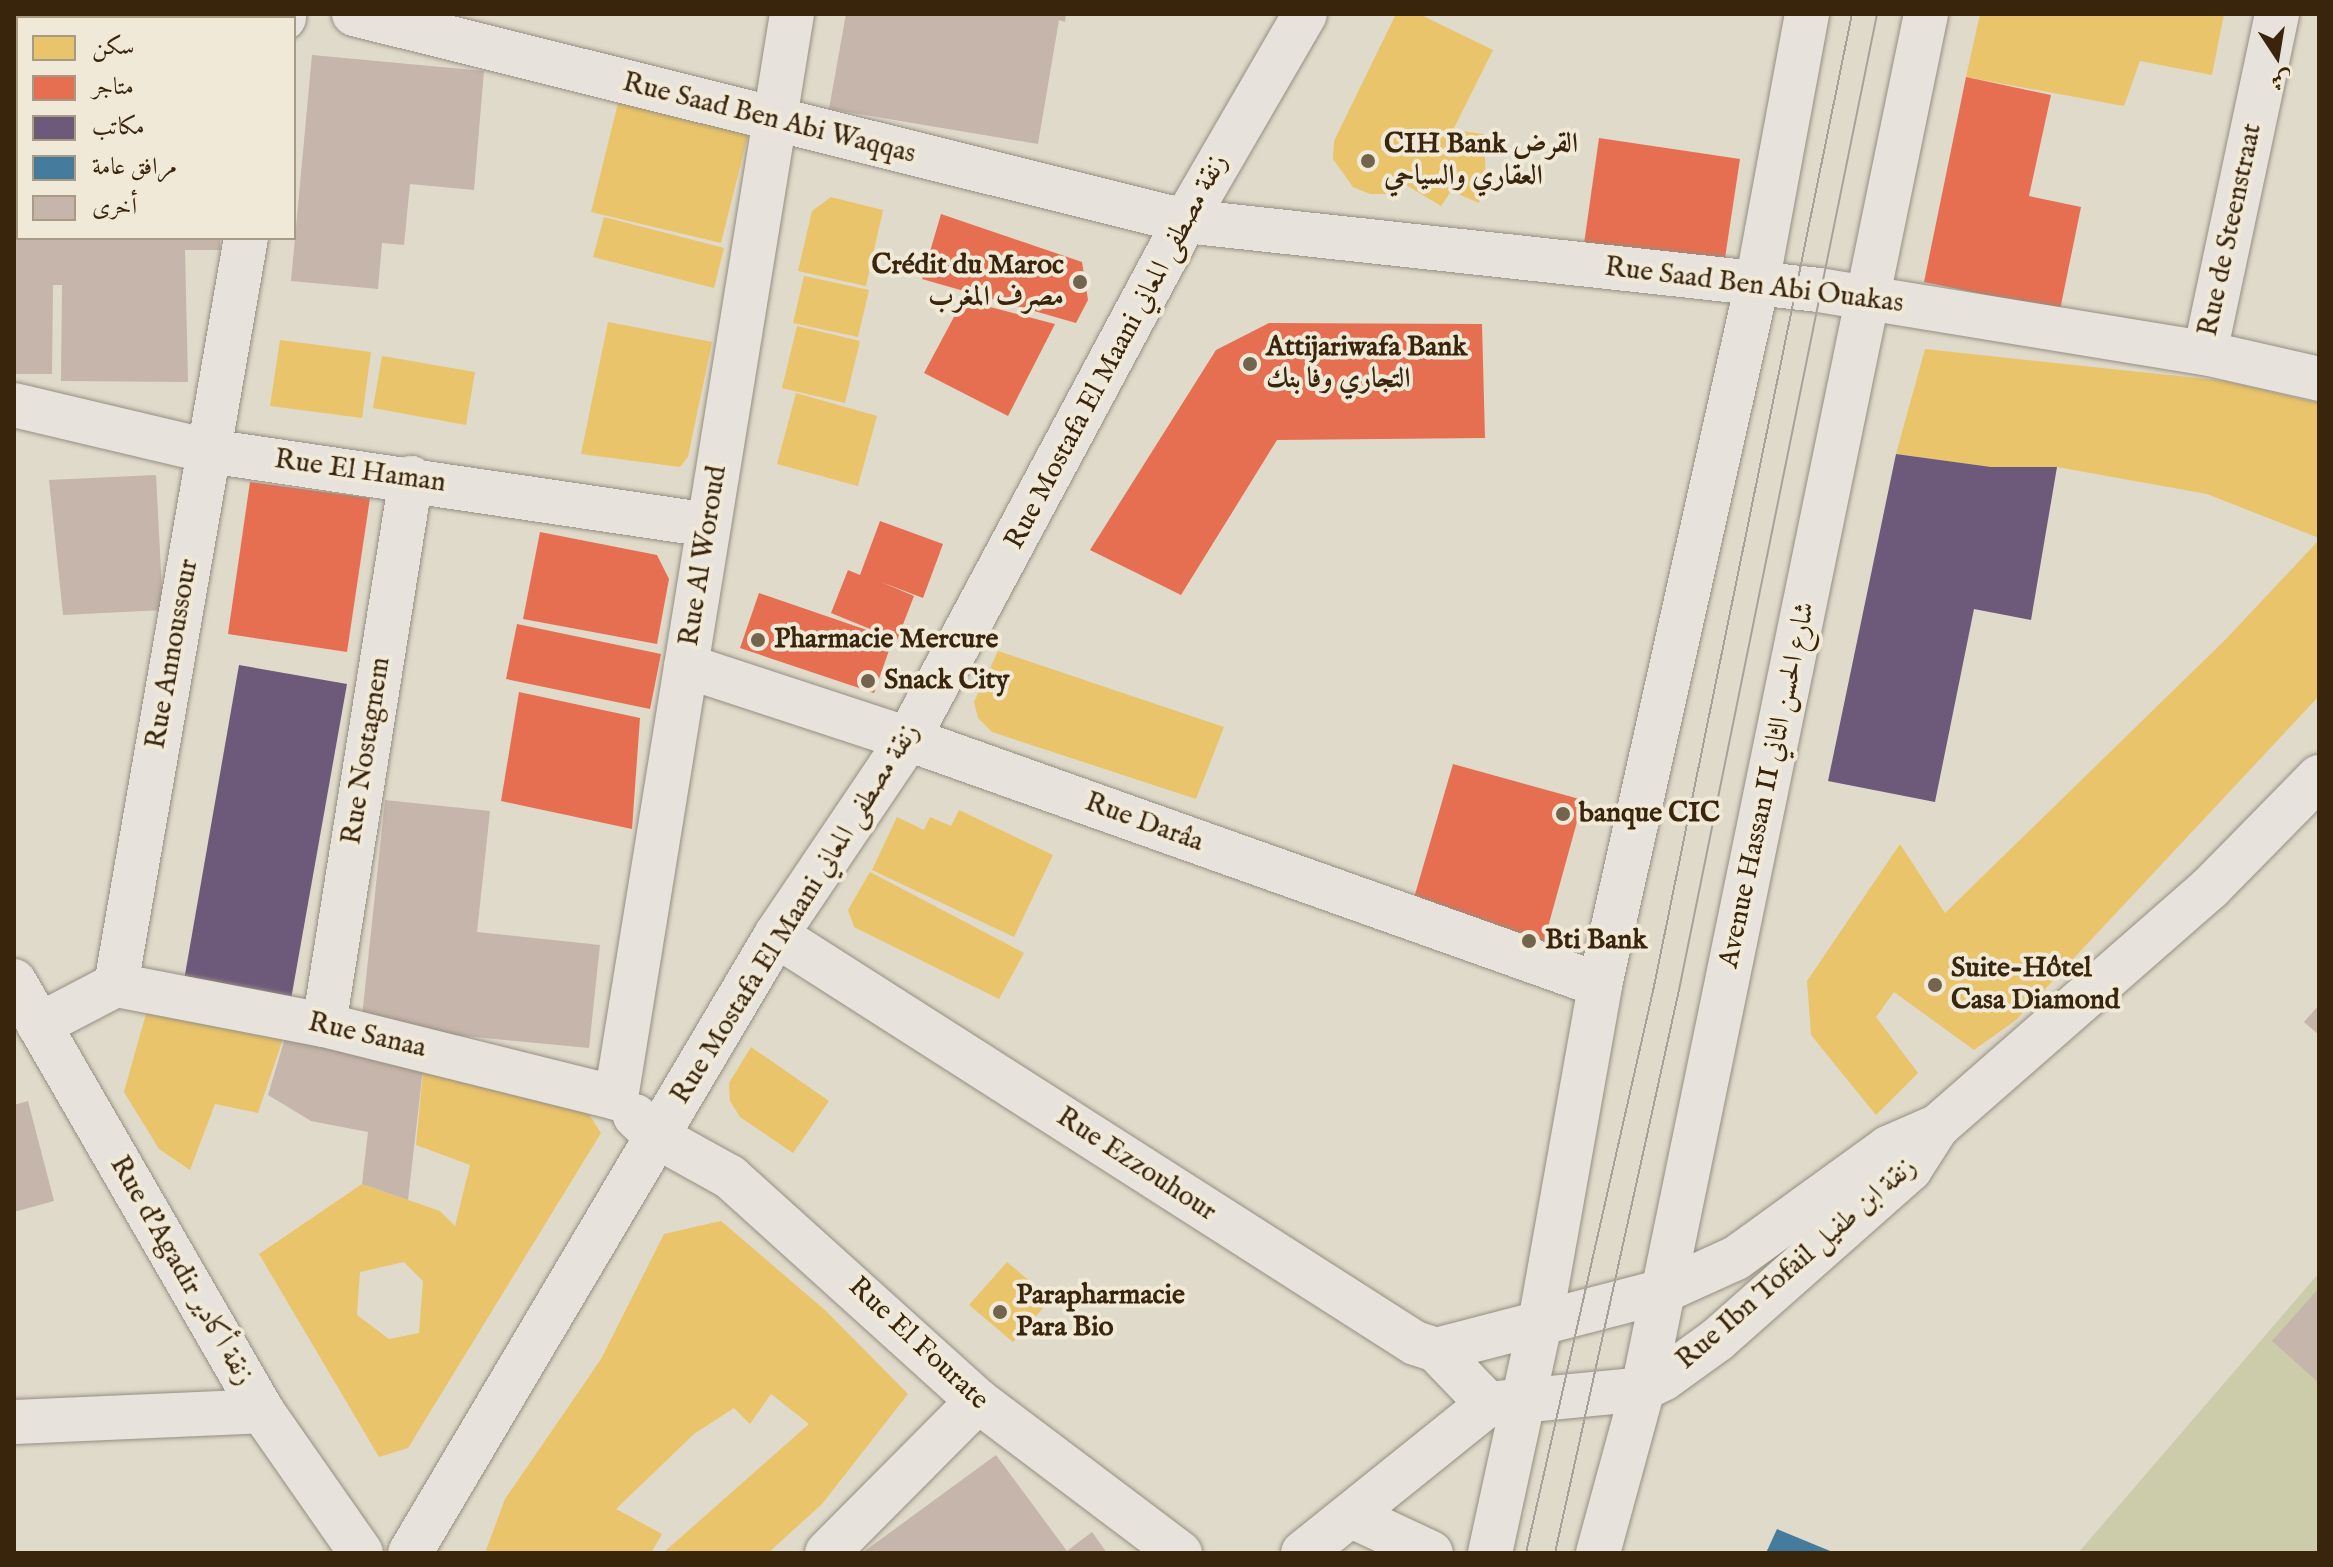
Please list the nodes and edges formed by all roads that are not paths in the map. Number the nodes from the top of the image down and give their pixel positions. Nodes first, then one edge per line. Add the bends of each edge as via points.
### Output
1 (354, 14) edge
2 (792, 14) edge
3 (1305, 14) edge
4 (1807, 14) edge
5 (1926, 14) edge
6 (2277, 14) edge
7 (775, 120) junction
8 (1185, 221) junction
9 (246, 240) edge
10 (1757, 284) junction
11 (1870, 298) junction
12 (2205, 353) junction
13 (2319, 379) edge
14 (14, 405) edge
15 (209, 451) junction
16 (411, 478) junction
17 (709, 525) junction
18 (686, 666) junction
19 (908, 739) junction
20 (2319, 777) edge
21 (776, 935) junction
22 (14, 981) edge
23 (116, 985) junction
24 (1600, 985) junction
25 (39, 1025) junction
26 (324, 1025) junction
27 (616, 1098) junction
28 (1938, 1126) junction
29 (656, 1136) junction
30 (1661, 1292) junction
31 (1540, 1323) junction
32 (1436, 1350) junction
33 (1643, 1389) junction
34 (978, 1401) junction
35 (1506, 1403) junction
36 (262, 1411) junction
37 (14, 1422) edge
38 (1352, 1516) junction
39 (361, 1553) edge
40 (410, 1553) edge
41 (827, 1553) edge
42 (1180, 1553) edge
43 (1303, 1553) edge
44 (1431, 1553) edge
45 (1490, 1553) edge
46 (1598, 1553) edge

1 - 7 street, Rue Saad Ben Abi Waqqas
2 - 7 street, Rue Al Woroud
3 - 8 street, Rue Mostafa El Maani زنقة مصطفى المعاني
4 - 10 street
5 - 11 street, Avenue Hassan II شارع الحسن الثاني
6 - 12 street, Rue de Steenstraat
7 - 8 street, Rue Saad Ben Abi Waqqas
7 - 17 street, Rue Al Woroud
8 - 10 street, Rue Saad Ben Abi Ouakas
8 - 19 street, Rue Mostafa El Maani زنقة مصطفى المعاني
9 - 15 street, Rue Annoussour
10 - 11 street, Rue Saad Ben Abi Ouakas
10 - 24 street
11 - 12 street, Rue Saad Ben Abi Ouakas
11 - 30 street, Avenue Hassan II شارع الحسن الثاني
12 - 13 street, Rue Saad Ben Abi Ouakas
14 - 15 street, Rue El Haman
15 - 16 street, Rue El Haman
15 - 23 street, Rue Annoussour
16 - 17 street, Rue El Haman
16 - 26 street, Rue Nostagnem
17 - 18 street, Rue Al Woroud
18 - 19 street, Rue Darâa
18 - 27 street, Rue Al Woroud
19 - 21 street, Rue Mostafa El Maani زنقة مصطفى المعاني
19 - 24 street, Rue Darâa
20 - 28 street, Rue Ibn Tofail زنقة ابن طفيل via 2210,888
21 - 29 street, Rue Mostafa El Maani زنقة مصطفى المعاني
21 - 32 street, Rue Ezzouhour via 1415,1343
22 - 25 street, Rue d'Agadir زنقة أكادير
23 - 25 street
23 - 26 street, Rue Sanaa
24 - 31 street
25 - 36 street, Rue d'Agadir زنقة أكادير
26 - 27 street, Rue Sanaa
27 - 29 street, Rue El Fourate
28 - 30 street, Rue Ibn Tofail زنقة ابن طفيل via 1888,1148 1736,1258
28 - 33 street, Rue Ibn Tofail زنقة ابن طفيل via 1922,1157 1839,1232 1690,1362
29 - 34 street, Rue El Fourate via 730,1177
29 - 40 street, Rue Mostafa El Maani زنقة مصطفى المعاني
30 - 31 street, Rue Ibn Tofail زنقة ابن طفيل
30 - 33 street, Avenue Hassan II شارع الحسن الثاني
31 - 32 street, Rue Ibn Tofail زنقة ابن طفيل
31 - 35 street
32 - 35 street, Rue Ezzouhour
33 - 35 street
33 - 46 street, Avenue Hassan II شارع الحسن الثاني
34 - 41 street
34 - 42 street, Rue El Fourate
35 - 38 street
35 - 45 street
36 - 37 street
36 - 39 street, Rue d'Agadir زنقة أكادير
38 - 43 street
38 - 44 street

